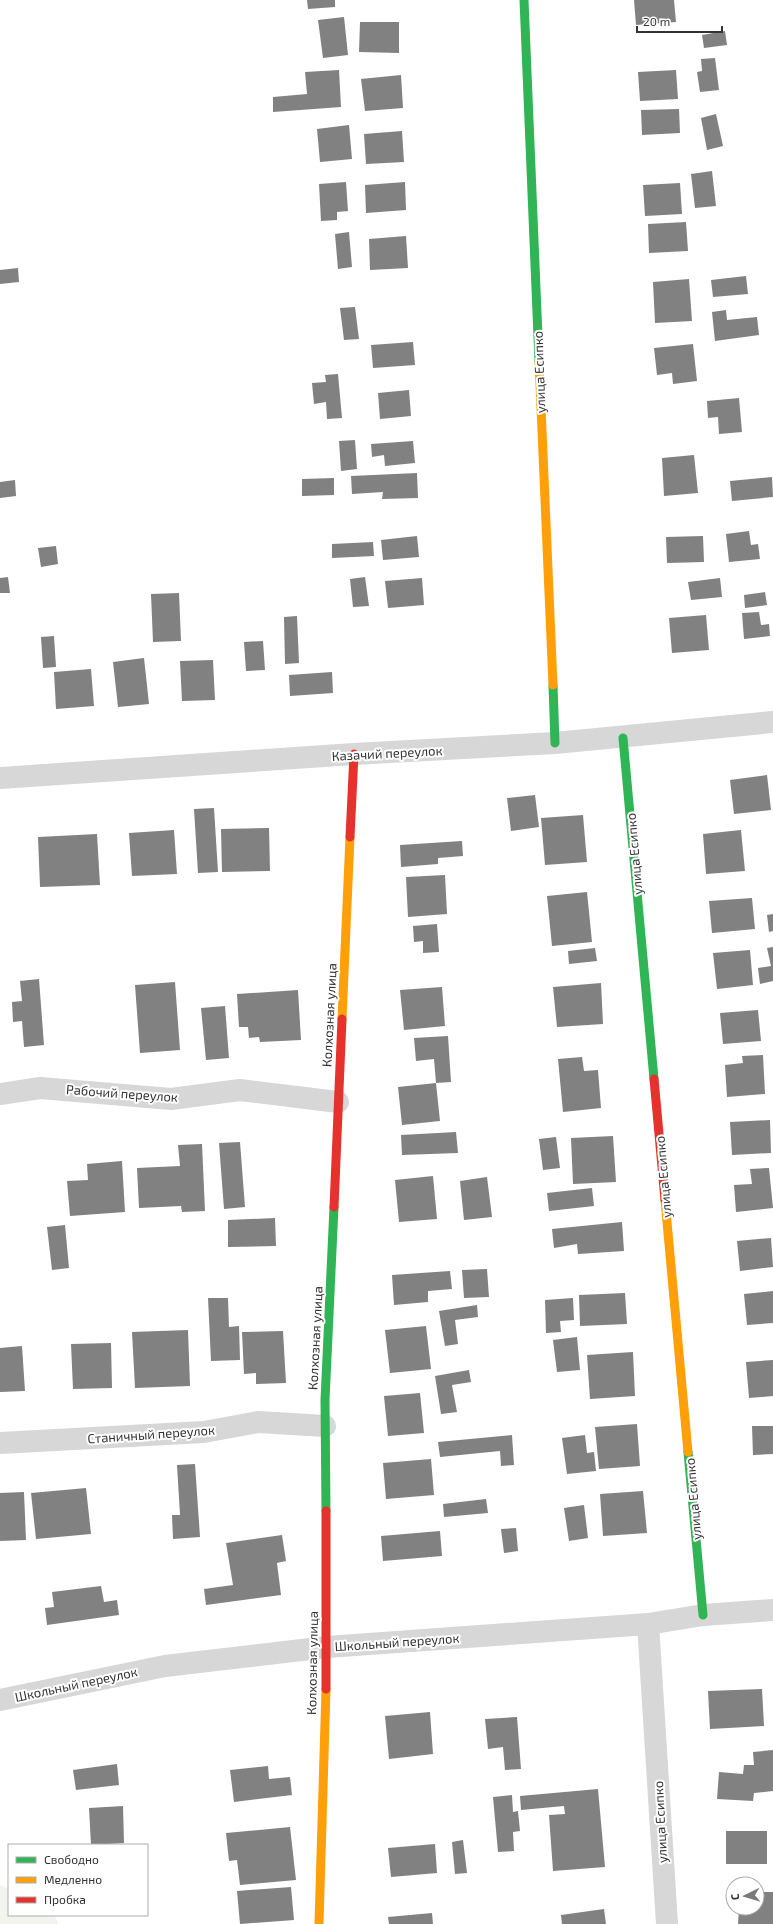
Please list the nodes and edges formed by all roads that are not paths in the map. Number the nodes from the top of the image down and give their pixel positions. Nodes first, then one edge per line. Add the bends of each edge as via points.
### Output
1 (524, 0) edge
2 (773, 722) edge
3 (623, 738) junction
4 (555, 743) junction
5 (354, 754) junction
6 (0, 778) edge
7 (0, 1094) edge
8 (338, 1102) junction
9 (325, 1426) junction
10 (0, 1443) edge
11 (773, 1610) edge
12 (703, 1615) junction
13 (648, 1624) junction
14 (327, 1647) junction
15 (0, 1700) edge
16 (319, 1924) edge
17 (667, 1924) edge

1 - 4 street, улица Есипко
2 - 3 street, Казачий переулок
3 - 4 street, Казачий переулок
3 - 12 street, улица Есипко
4 - 5 street, Казачий переулок
5 - 6 street, Казачий переулок
5 - 8 street, Колхозная улица
7 - 8 street, Рабочий переулок via 40,1088 171,1099 240,1090
8 - 9 street, Колхозная улица
9 - 10 street, Станичный переулок via 258,1422 204,1432
9 - 14 street, Колхозная улица
11 - 12 street, Школьный переулок
12 - 13 street, Школьный переулок
13 - 14 street, Школьный переулок
13 - 17 street, улица Есипко
14 - 15 street, Школьный переулок via 166,1666
14 - 16 street, Колхозная улица

